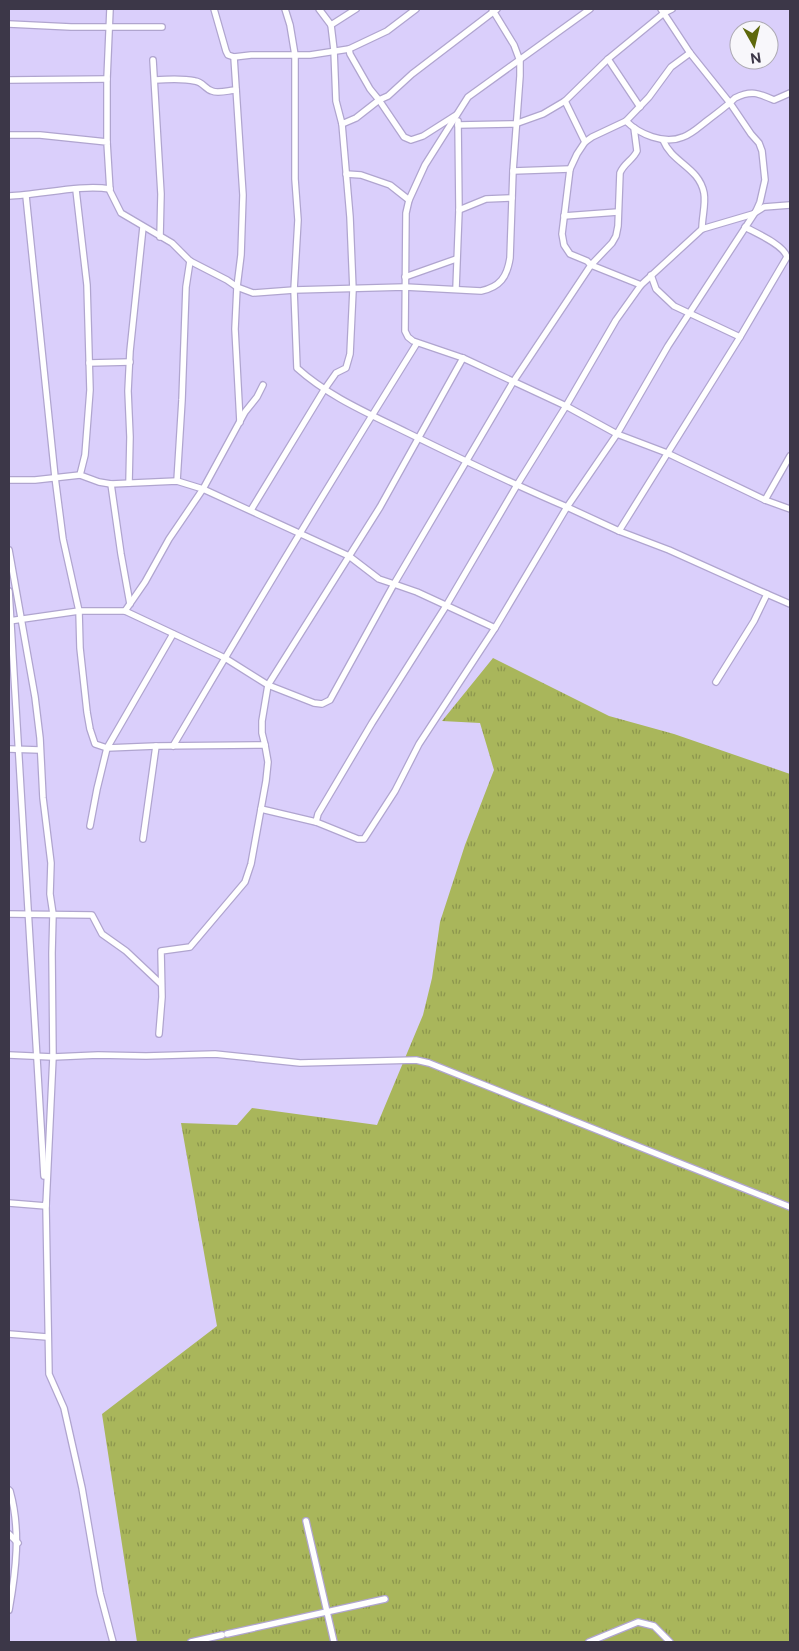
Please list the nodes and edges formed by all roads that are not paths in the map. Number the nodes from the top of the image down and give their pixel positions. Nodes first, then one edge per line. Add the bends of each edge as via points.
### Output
1 (110, 9) edge
2 (214, 9) edge
3 (285, 9) edge
4 (319, 9) edge
5 (356, 9) edge
6 (416, 9) edge
7 (590, 9) edge
8 (672, 9) edge
9 (494, 10) edge
10 (663, 11) edge
11 (9, 24) edge
12 (331, 25) junction
13 (162, 27) dead end
14 (109, 28) junction
15 (349, 49) junction
16 (334, 50) junction
17 (690, 53) junction
18 (295, 55) junction
19 (234, 58) junction
20 (608, 59) junction
21 (153, 60) dead end
22 (520, 61) junction
23 (107, 79) junction
24 (9, 80) edge
25 (154, 80) junction
26 (236, 90) junction
27 (790, 93) edge
28 (378, 100) junction
29 (564, 101) junction
30 (730, 103) junction
31 (640, 107) junction
32 (458, 114) junction
33 (626, 121) junction
34 (342, 124) junction
35 (458, 124) junction
36 (516, 124) junction
37 (634, 128) junction
38 (9, 135) edge
39 (663, 140) junction
40 (107, 142) junction
41 (585, 142) junction
42 (570, 169) junction
43 (513, 171) junction
44 (346, 174) junction
45 (76, 190) junction
46 (110, 190) junction
47 (9, 196) edge
48 (26, 196) junction
49 (512, 198) junction
50 (409, 200) junction
51 (790, 205) edge
52 (458, 210) junction
53 (618, 212) junction
54 (752, 214) junction
55 (564, 216) junction
56 (143, 227) junction
57 (745, 227) junction
58 (702, 229) junction
59 (160, 237) junction
60 (789, 257) edge
61 (456, 259) junction
62 (190, 261) junction
63 (591, 265) junction
64 (651, 274) junction
65 (405, 277) junction
66 (641, 285) junction
67 (237, 287) junction
68 (405, 287) junction
69 (456, 289) junction
70 (294, 290) junction
71 (353, 290) junction
72 (690, 313) junction
73 (740, 337) junction
74 (417, 343) junction
75 (463, 358) junction
76 (130, 362) junction
77 (89, 363) junction
78 (513, 382) junction
79 (263, 385) dead end
80 (324, 390) junction
81 (566, 406) junction
82 (372, 415) junction
83 (240, 422) junction
84 (617, 434) junction
85 (419, 438) junction
86 (667, 453) junction
87 (790, 456) edge
88 (467, 461) junction
89 (80, 475) junction
90 (56, 478) junction
91 (9, 480) edge
92 (177, 481) junction
93 (129, 483) junction
94 (111, 484) junction
95 (516, 485) junction
96 (203, 489) junction
97 (765, 500) junction
98 (567, 507) junction
99 (790, 509) edge
100 (251, 510) junction
101 (619, 531) junction
102 (300, 534) junction
103 (9, 550) edge
104 (349, 556) junction
105 (394, 584) junction
106 (9, 591) edge
107 (767, 594) junction
108 (130, 604) junction
109 (790, 604) edge
110 (446, 606) junction
111 (79, 611) junction
112 (125, 611) junction
113 (9, 620) edge
114 (20, 620) junction
115 (495, 628) junction
116 (173, 634) junction
117 (225, 658) junction
118 (716, 682) dead end
119 (268, 685) junction
120 (265, 745) junction
121 (156, 746) junction
122 (174, 746) junction
123 (107, 748) junction
124 (9, 749) edge
125 (40, 750) junction
126 (261, 809) junction
127 (316, 822) junction
128 (90, 826) dead end
129 (143, 840) dead end
130 (9, 914) edge
131 (53, 914) junction
132 (161, 984) junction
133 (159, 1034) dead end
134 (9, 1055) edge
135 (54, 1057) junction
136 (9, 1203) edge
137 (46, 1206) junction
138 (790, 1207) edge
139 (9, 1334) edge
140 (47, 1336) junction
141 (9, 1490) edge
142 (306, 1520) dead end
143 (9, 1534) edge
144 (18, 1543) junction
145 (11, 1580) edge
146 (385, 1599) dead end
147 (9, 1610) edge
148 (327, 1612) junction
149 (113, 1642) edge
150 (191, 1642) edge
151 (334, 1642) edge
152 (589, 1642) edge
153 (670, 1642) edge

1 - 14 street
2 - 19 street via 226,51
3 - 18 street
4 - 12 street
5 - 12 street
6 - 15 street via 387,31
7 - 22 street
8 - 10 street
9 - 22 street
9 - 28 street via 388,96
10 - 17 street
10 - 20 street
11 - 14 street
12 - 16 street
13 - 14 street
14 - 23 street
15 - 16 street
15 - 28 street
16 - 18 street
16 - 34 street via 336,101
17 - 30 street
17 - 31 street via 671,67
18 - 19 street
18 - 70 street via 298,220
19 - 26 street
20 - 29 street
20 - 31 street
21 - 25 street
22 - 32 street via 468,97
22 - 36 street
23 - 24 street
23 - 40 street
25 - 26 street via 196,81 214,92
25 - 59 street via 161,194
26 - 67 street via 243,195
27 - 30 street via 774,100 752,92
28 - 32 street via 404,137 411,140
28 - 34 street via 356,118
29 - 36 street via 543,114
29 - 41 street
30 - 39 street via 684,137
30 - 54 street via 762,151 765,180 760,202
31 - 33 street
32 - 35 street
32 - 50 street via 425,165
33 - 37 street
33 - 41 street
34 - 44 street
35 - 36 street
35 - 52 street
36 - 43 street
37 - 39 street
37 - 53 street via 637,151 620,173
38 - 40 street
39 - 58 street via 701,182 704,193
40 - 46 street
41 - 42 street
42 - 43 street
42 - 55 street
43 - 49 street
44 - 50 street via 390,186
44 - 71 street
45 - 46 street
45 - 48 street
45 - 77 street via 88,285
46 - 56 street via 121,213
47 - 48 street
48 - 90 street
49 - 52 street via 486,199
49 - 69 street via 509,267 503,277 491,289
50 - 65 street
51 - 54 street via 764,207
52 - 61 street
53 - 55 street
53 - 63 street via 616,236
54 - 57 street
54 - 58 street
55 - 63 street via 564,245 570,254
56 - 59 street
56 - 76 street
57 - 60 street via 781,247
57 - 72 street
58 - 64 street
59 - 62 street via 172,243
60 - 73 street
61 - 65 street
61 - 69 street
62 - 67 street
62 - 92 street
63 - 66 street
63 - 78 street
64 - 66 street
64 - 72 street via 656,289 666,299
65 - 68 street
66 - 81 street via 616,320
67 - 70 street via 253,294
67 - 83 street
68 - 69 street
68 - 71 street
68 - 74 street via 405,331
70 - 71 street
70 - 80 street via 297,368
71 - 80 street via 350,354 346,368 336,372
72 - 73 street
72 - 84 street
73 - 86 street
74 - 75 street
74 - 82 street
75 - 78 street
75 - 85 street
76 - 77 street
76 - 93 street
77 - 89 street via 89,419
78 - 81 street
78 - 88 street
79 - 83 street
80 - 82 street
80 - 100 street
81 - 84 street
81 - 95 street
82 - 85 street
82 - 102 street
83 - 96 street
84 - 86 street
84 - 98 street
85 - 88 street
85 - 104 street
86 - 97 street
86 - 101 street
87 - 97 street
88 - 95 street
88 - 105 street
89 - 90 street
89 - 94 street
90 - 91 street
90 - 111 street
92 - 93 street
92 - 96 street
93 - 94 street
94 - 108 street
95 - 98 street
95 - 110 street
96 - 100 street
96 - 108 street
97 - 99 street
98 - 101 street
98 - 115 street
100 - 102 street
101 - 107 street
102 - 104 street
102 - 117 street
103 - 114 street
104 - 105 street via 379,579
104 - 119 street
105 - 110 street
105 - 119 street via 330,700 314,703
106 - 137 street
107 - 109 street
107 - 118 street
108 - 112 street
110 - 115 street
110 - 127 street via 372,723
111 - 112 street
111 - 114 street
111 - 123 street via 90,729 95,744
112 - 116 street
113 - 114 street
114 - 125 street via 35,697
115 - 127 street via 419,744 395,791 364,839
116 - 117 street
116 - 123 street
117 - 119 street
117 - 122 street
119 - 120 street via 262,721
120 - 122 street
120 - 126 street via 268,762
121 - 122 street
121 - 123 street
121 - 129 street
123 - 128 street
124 - 125 street
125 - 131 street
126 - 127 street
126 - 132 street via 246,882 190,947 161,951
130 - 131 street
131 - 132 street via 92,915 102,934 126,951
131 - 135 street
132 - 133 street
134 - 135 street
135 - 137 street
135 - 138 street via 215,1054 300,1063 416,1060
136 - 137 street
137 - 140 street
139 - 140 street
140 - 149 street via 49,1374 64,1408 100,1593
141 - 144 street via 14,1503
142 - 148 street
143 - 144 street
144 - 145 street
145 - 147 street
146 - 148 street
148 - 150 street
148 - 151 street
152 - 153 street via 638,1622 654,1626

